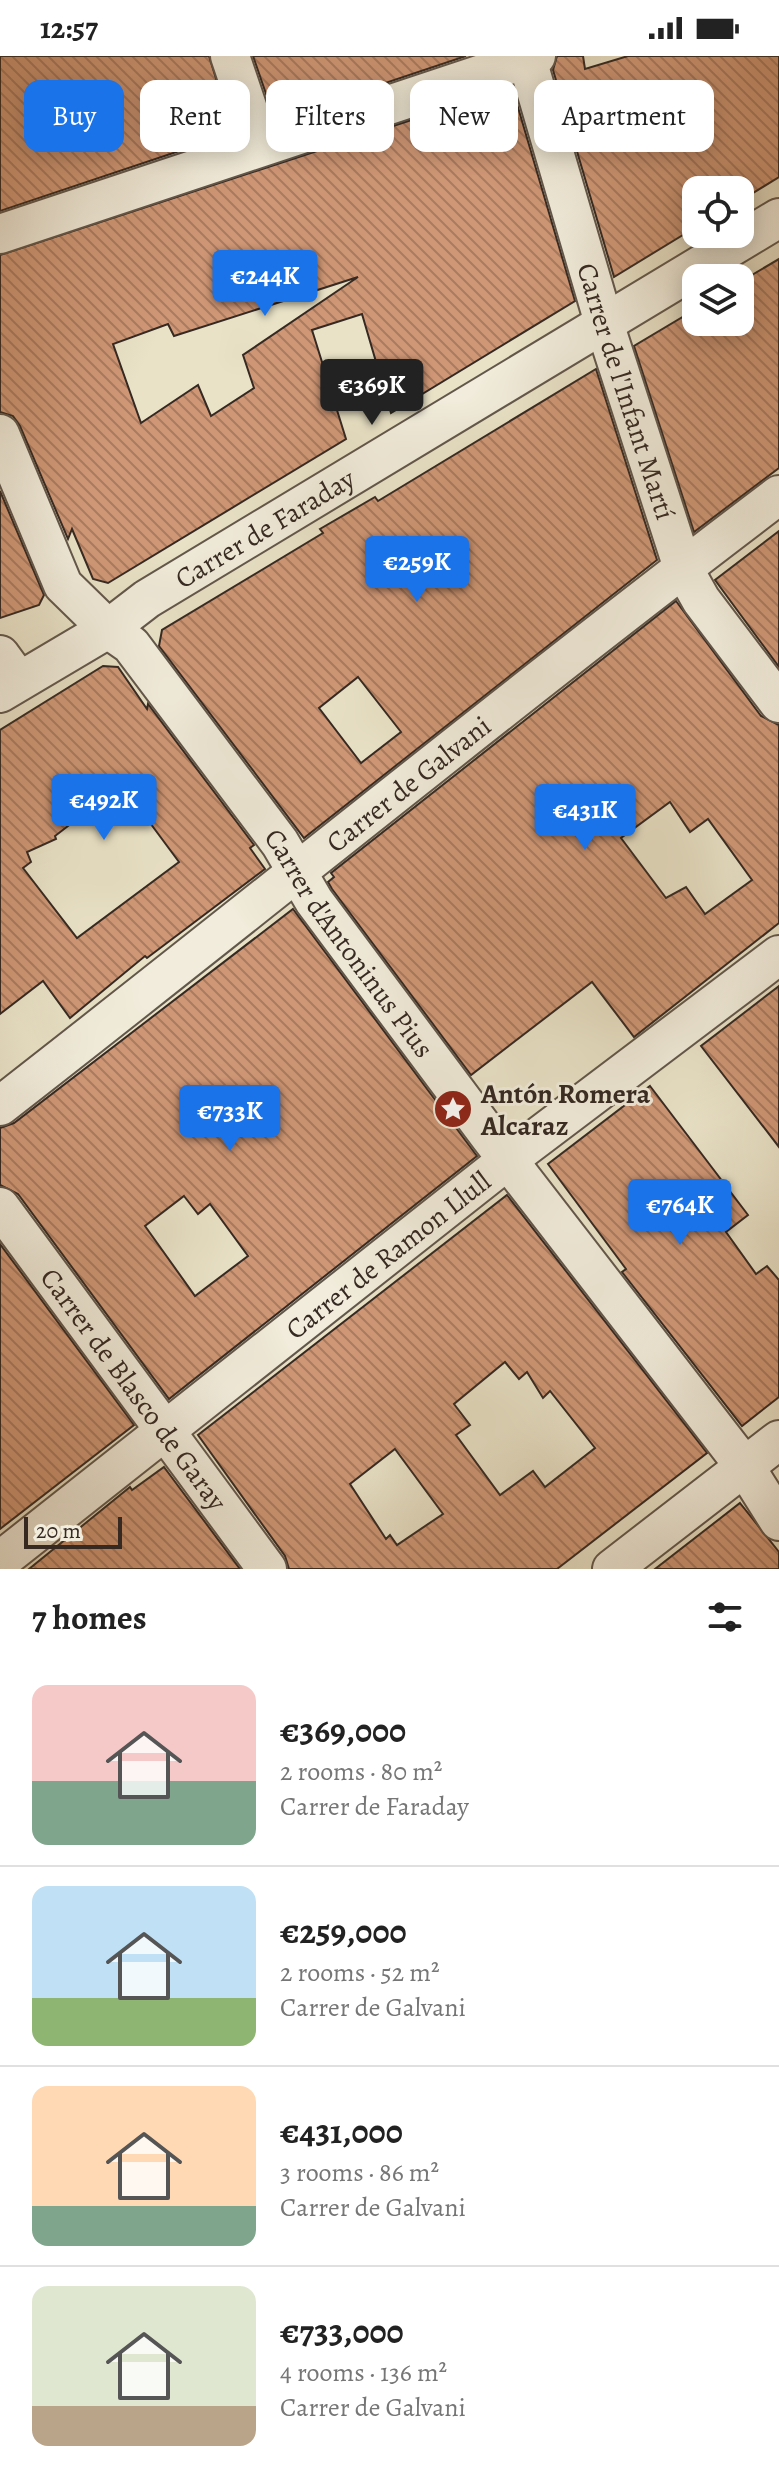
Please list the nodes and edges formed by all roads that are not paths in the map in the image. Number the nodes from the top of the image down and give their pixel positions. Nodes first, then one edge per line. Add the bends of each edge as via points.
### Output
1 (230, 56) edge
2 (529, 57) edge
3 (260, 145) junction
4 (779, 218) edge
5 (0, 234) edge
6 (604, 323) junction
7 (0, 434) edge
8 (779, 495) edge
9 (683, 568) junction
10 (108, 629) junction
11 (6, 676) edge
12 (779, 703) edge
13 (297, 873) junction
14 (779, 955) edge
15 (0, 1106) edge
16 (509, 1159) junction
17 (0, 1207) edge
18 (165, 1433) junction
19 (779, 1440) edge
20 (745, 1467) junction
21 (779, 1521) edge
22 (0, 1561) edge
23 (267, 1569) edge
24 (612, 1569) edge

1 - 3 street
2 - 3 street
2 - 6 street, Carrer de l'Infant Martí
3 - 5 street
4 - 6 street, Carrer de Faraday
6 - 9 street, Carrer de l'Infant Martí
6 - 10 street, Carrer de Faraday via 147,599
7 - 10 street, Carrer d'Antoninus Pius via 63,585
8 - 9 street, Carrer de Galvani
9 - 12 street, Carrer de l'Infant Martí
9 - 13 street, Carrer de Galvani
10 - 11 street, Carrer de Faraday
10 - 13 street, Carrer d'Antoninus Pius via 131,645
13 - 15 street, Carrer de Galvani
13 - 16 street, Carrer d'Antoninus Pius
14 - 16 street, Carrer de Ramon Llull
16 - 18 street, Carrer de Ramon Llull
16 - 20 street, Carrer d'Antoninus Pius
17 - 18 street, Carrer de Blasco de Garay
18 - 22 street, Carrer de Ramon Llull
18 - 23 street, Carrer de Blasco de Garay
19 - 20 street
20 - 21 street, Carrer d'Antoninus Pius
20 - 24 street

